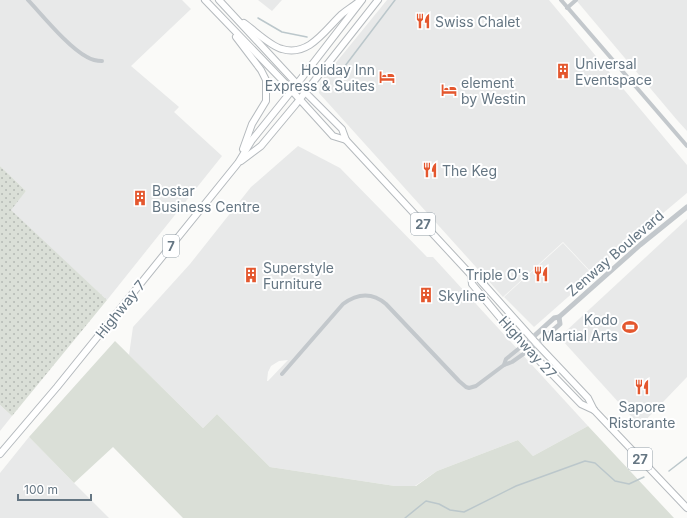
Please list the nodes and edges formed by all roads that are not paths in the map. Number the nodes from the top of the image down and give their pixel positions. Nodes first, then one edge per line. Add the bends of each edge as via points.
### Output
1 (28, 0) edge
2 (205, 0) edge
3 (219, 0) edge
4 (362, 0) edge
5 (378, 0) edge
6 (561, 0) edge
7 (576, 0) edge
8 (567, 8) junction
9 (232, 14) junction
10 (225, 21) junction
11 (102, 61) dead end
12 (297, 84) junction
13 (292, 90) junction
14 (305, 92) junction
15 (300, 99) junction
16 (346, 140) junction
17 (687, 146) edge
18 (238, 163) junction
19 (687, 207) edge
20 (471, 275) junction
21 (559, 317) junction
22 (532, 338) junction
23 (537, 344) junction
24 (527, 347) junction
25 (504, 365) junction
26 (282, 374) dead end
27 (594, 410) junction
28 (0, 454) edge
29 (687, 508) edge

1 - 11 street via 73,47 86,57
2 - 10 main road, Highway 27 / 27
3 - 9 main road, Highway 27 / 27
4 - 9 main road via 343,13 318,40 301,50 281,49
4 - 12 main road, Highway 7 / 7
5 - 14 main road, Highway 7 / 7
6 - 8 street
7 - 8 street
8 - 17 street
9 - 12 main road, Highway 27 / 27
10 - 13 main road, Highway 27 / 27
10 - 18 main road via 266,80 266,101 252,124
12 - 13 main road, Highway 7 / 7
12 - 14 main road, Highway 27 / 27
13 - 15 main road, Highway 27 / 27
13 - 18 main road, Highway 7 / 7 via 252,140
14 - 15 main road, Highway 7 / 7
14 - 16 main road, Highway 27 / 27 via 342,128
15 - 16 main road, Highway 27 / 27 via 333,136
15 - 18 main road, Highway 7 / 7 via 260,146
16 - 20 main road, Highway 27 / 27
18 - 28 main road, Highway 7 / 7
19 - 21 street, Zenway Boulevard
20 - 22 main road, Highway 27 / 27 via 479,279
20 - 24 main road, Highway 27 / 27 via 472,284
21 - 22 street, Zenway Boulevard via 554,318
21 - 23 street, Zenway Boulevard via 560,324
22 - 23 main road, Highway 27 / 27
22 - 24 street
23 - 24 street, Zenway Boulevard
23 - 27 main road, Highway 27 / 27 via 588,398
24 - 25 street via 512,362
24 - 25 street via 506,359
24 - 27 main road, Highway 27 / 27 via 581,404
25 - 26 street via 478,385 466,387 386,304 379,298 364,295 343,304
27 - 29 main road, Highway 27 / 27

